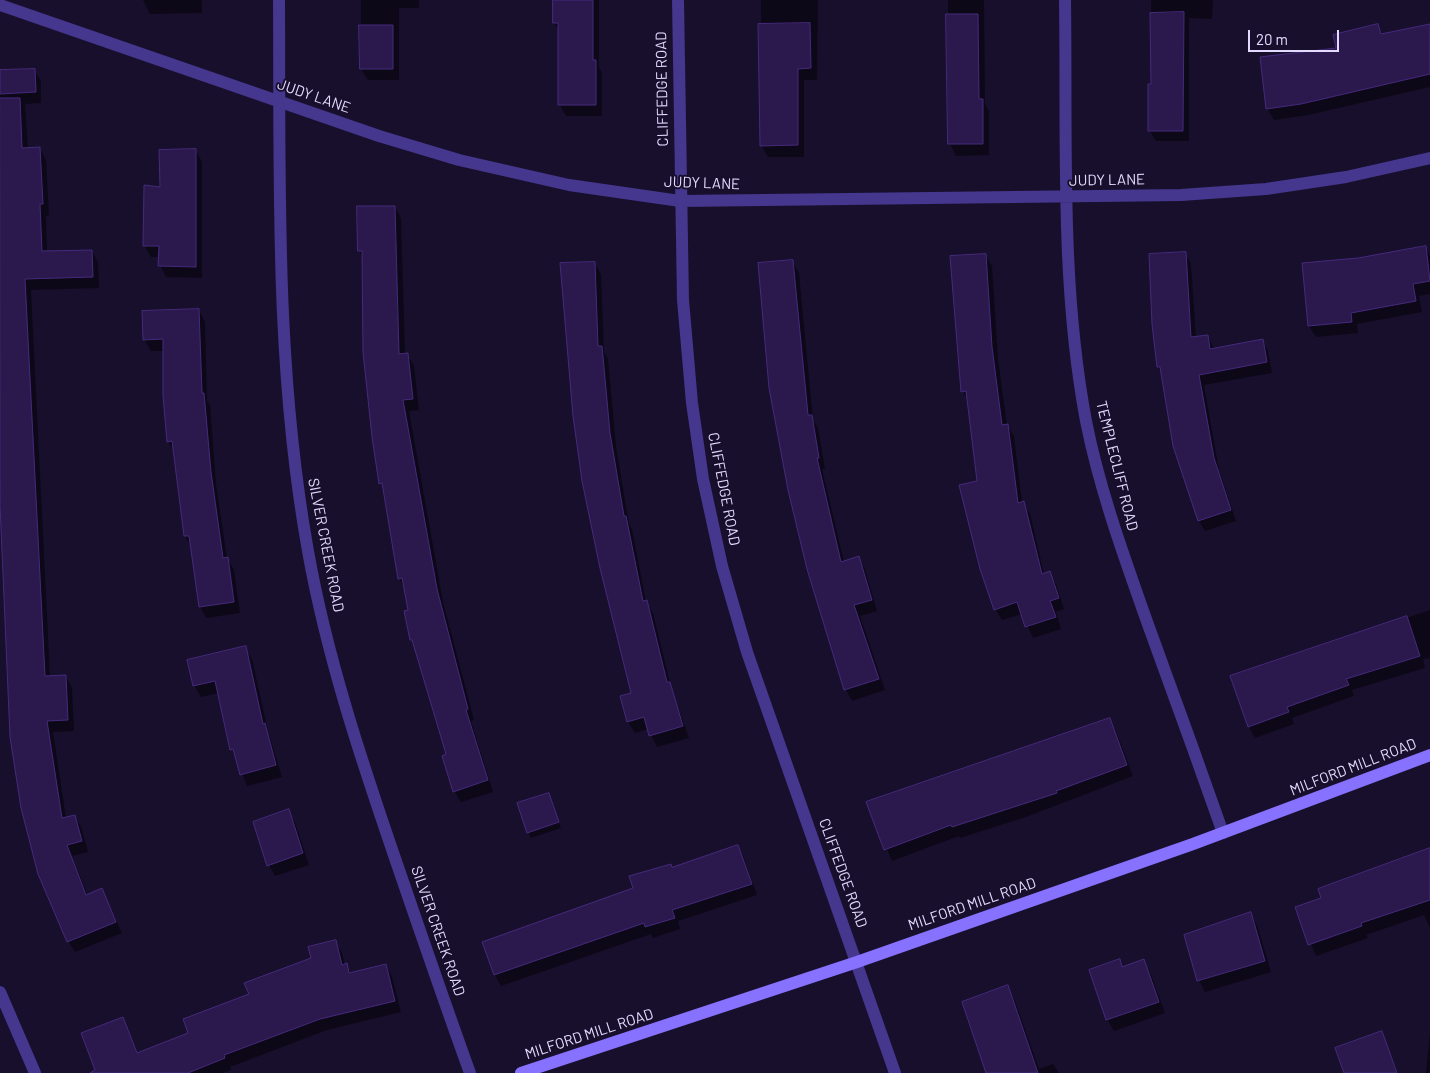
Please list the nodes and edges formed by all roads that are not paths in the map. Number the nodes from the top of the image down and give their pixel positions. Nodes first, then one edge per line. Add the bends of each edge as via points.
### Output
1 (279, 0) edge
2 (678, 0) edge
3 (1066, 0) edge
4 (0, 5) edge
5 (280, 102) junction
6 (1430, 158) edge
7 (1067, 197) junction
8 (680, 201) junction
9 (1430, 755) edge
10 (1223, 833) junction
11 (857, 962) junction
12 (0, 992) edge
13 (34, 1073) edge
14 (470, 1073) edge
15 (522, 1073) edge
16 (895, 1073) edge

1 - 5 street, SILVER CREEK ROAD
2 - 8 street, CLIFFEDGE ROAD
3 - 7 street, TEMPLECLIFF ROAD
4 - 5 street, JUDY LANE
5 - 8 street, JUDY LANE via 459,160 569,185
5 - 14 street, SILVER CREEK ROAD via 284,349 294,455 308,552 332,656 362,762
6 - 7 street, JUDY LANE via 1346,177 1266,189 1181,195
7 - 8 street, JUDY LANE
7 - 10 street, TEMPLECLIFF ROAD via 1076,350 1086,421 1131,576
8 - 11 street, CLIFFEDGE ROAD via 683,300 692,403 703,479 722,566 747,652
9 - 10 main road, MILFORD MILL ROAD
10 - 11 main road, MILFORD MILL ROAD
11 - 15 main road, MILFORD MILL ROAD
11 - 16 street, CLIFFEDGE ROAD
12 - 13 street

